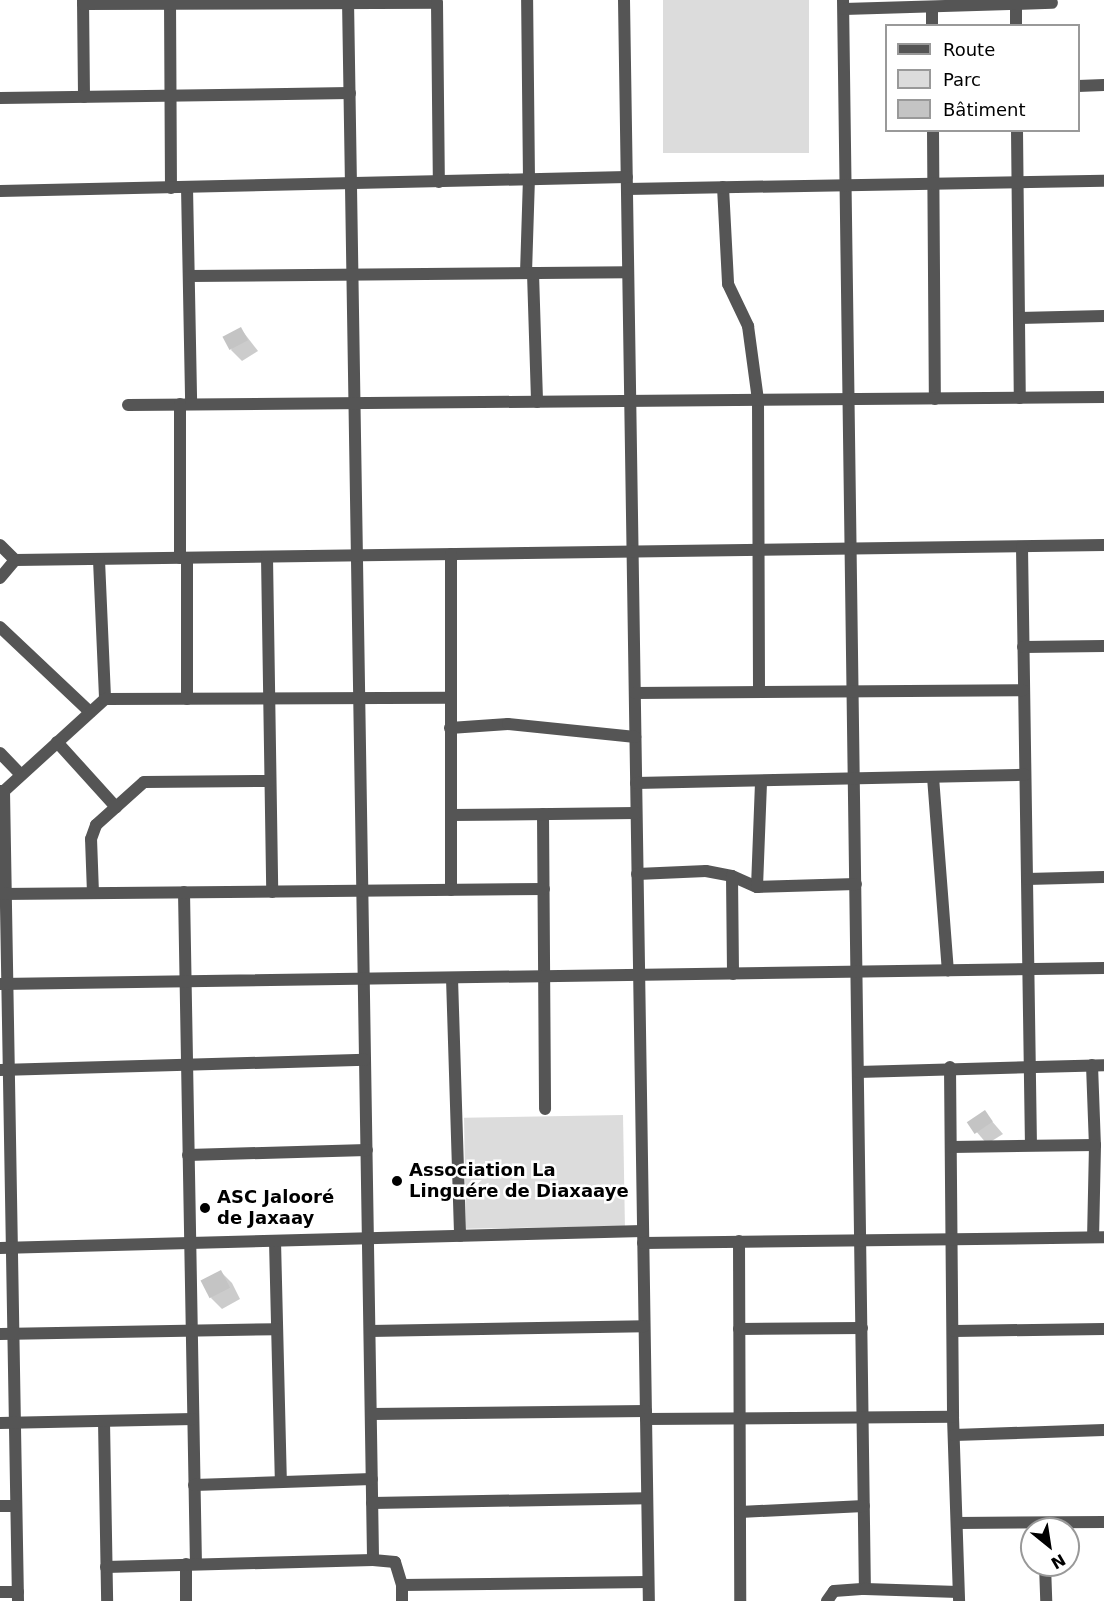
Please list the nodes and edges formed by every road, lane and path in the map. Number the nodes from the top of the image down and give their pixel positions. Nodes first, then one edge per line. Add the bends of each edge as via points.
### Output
1 (527, 0) edge
2 (624, 0) edge
3 (83, 2) edge
4 (170, 2) edge
5 (348, 2) edge
6 (1052, 3) dead end
7 (844, 4) edge
8 (1016, 4) junction
9 (932, 7) junction
10 (932, 24) edge
11 (1016, 24) edge
12 (1104, 85) edge
13 (1080, 86) edge
14 (350, 93) junction
15 (171, 96) junction
16 (84, 97) junction
17 (0, 98) edge
18 (933, 132) edge
19 (1017, 132) edge
20 (529, 180) junction
21 (1104, 181) edge
22 (438, 182) junction
23 (1018, 182) junction
24 (351, 183) junction
25 (627, 183) junction
26 (933, 184) junction
27 (846, 185) junction
28 (187, 187) junction
29 (723, 187) junction
30 (171, 188) junction
31 (0, 191) edge
32 (628, 272) junction
33 (529, 273) junction
34 (352, 275) junction
35 (189, 276) junction
36 (1104, 316) edge
37 (1019, 318) junction
38 (1020, 398) junction
39 (1104, 398) edge
40 (849, 399) junction
41 (935, 399) junction
42 (758, 400) junction
43 (630, 401) junction
44 (537, 402) junction
45 (355, 403) junction
46 (186, 404) junction
47 (128, 405) dead end
48 (0, 545) edge
49 (1104, 546) edge
50 (1022, 547) junction
51 (851, 549) junction
52 (759, 550) junction
53 (632, 552) junction
54 (451, 554) junction
55 (357, 556) junction
56 (267, 557) junction
57 (184, 558) junction
58 (99, 560) junction
59 (15, 561) junction
60 (0, 578) edge
61 (0, 627) edge
62 (1023, 646) junction
63 (1104, 646) edge
64 (759, 690) junction
65 (1023, 690) junction
66 (854, 691) junction
67 (635, 693) junction
68 (269, 698) junction
69 (359, 698) junction
70 (449, 698) junction
71 (105, 699) junction
72 (187, 699) junction
73 (90, 712) junction
74 (450, 728) junction
75 (635, 737) junction
76 (57, 742) junction
77 (0, 753) edge
78 (21, 775) junction
79 (1025, 775) junction
80 (933, 777) junction
81 (854, 779) junction
82 (270, 781) junction
83 (761, 781) junction
84 (636, 783) junction
85 (2, 791) edge
86 (116, 807) junction
87 (636, 813) junction
88 (543, 814) junction
89 (451, 815) junction
90 (637, 874) junction
91 (732, 876) junction
92 (1104, 877) edge
93 (1027, 879) junction
94 (855, 884) junction
95 (757, 887) junction
96 (544, 889) junction
97 (451, 890) junction
98 (362, 891) junction
99 (184, 892) junction
100 (272, 892) junction
101 (93, 893) junction
102 (3, 894) edge
103 (1104, 968) edge
104 (1028, 969) junction
105 (948, 970) junction
106 (857, 972) junction
107 (733, 974) junction
108 (639, 975) junction
109 (544, 976) junction
110 (452, 978) junction
111 (364, 979) junction
112 (186, 982) junction
113 (4, 984) edge
114 (365, 1060) junction
115 (187, 1065) junction
116 (1098, 1065) edge
117 (1029, 1066) junction
118 (950, 1067) junction
119 (4, 1070) edge
120 (858, 1072) junction
121 (545, 1109) dead end
122 (1095, 1144) junction
123 (1031, 1145) junction
124 (951, 1147) junction
125 (367, 1150) junction
126 (188, 1155) junction
127 (5, 1157) edge
128 (460, 1236) junction
129 (643, 1237) junction
130 (1098, 1237) edge
131 (368, 1239) junction
132 (953, 1239) junction
133 (861, 1240) junction
134 (275, 1241) junction
135 (739, 1241) junction
136 (190, 1243) junction
137 (6, 1247) edge
138 (644, 1326) junction
139 (862, 1328) junction
140 (276, 1329) junction
141 (739, 1329) junction
142 (1104, 1329) edge
143 (192, 1331) junction
144 (370, 1331) junction
145 (954, 1331) junction
146 (0, 1334) edge
147 (14, 1334) junction
148 (371, 1414) junction
149 (646, 1415) junction
150 (863, 1417) junction
151 (953, 1417) junction
152 (740, 1418) junction
153 (193, 1419) junction
154 (104, 1421) junction
155 (0, 1423) edge
156 (15, 1423) junction
157 (1104, 1430) edge
158 (954, 1435) junction
159 (372, 1479) junction
160 (281, 1480) junction
161 (194, 1485) junction
162 (647, 1498) junction
163 (372, 1503) junction
164 (0, 1506) edge
165 (16, 1506) junction
166 (864, 1506) junction
167 (740, 1512) junction
168 (1104, 1522) edge
169 (957, 1523) junction
170 (1080, 1524) edge
171 (1020, 1525) edge
172 (373, 1560) junction
173 (191, 1564) junction
174 (106, 1567) junction
175 (1045, 1577) edge
176 (648, 1582) junction
177 (402, 1584) junction
178 (865, 1589) junction
179 (0, 1592) edge
180 (18, 1596) edge
181 (958, 1597) edge
182 (106, 1601) edge
183 (186, 1601) edge
184 (402, 1601) edge
185 (649, 1601) edge
186 (740, 1601) edge
187 (827, 1601) edge
188 (1046, 1601) edge

1 - 20 street
2 - 25 street
3 - 4 street
3 - 16 street
4 - 5 street
4 - 15 street
5 - 14 street
5 - 22 street via 437,3
6 - 8 street
7 - 9 street
7 - 27 street
8 - 9 street
8 - 11 street
9 - 10 street
12 - 13 street
14 - 15 street
14 - 24 street
15 - 16 street
15 - 30 street
16 - 17 street
18 - 26 street
19 - 23 street
20 - 22 street
20 - 25 street
20 - 33 street
21 - 23 street
22 - 24 street
23 - 26 street
23 - 37 street
24 - 28 street
24 - 34 street
25 - 29 street
25 - 32 street
26 - 27 street
26 - 41 street
27 - 29 street
27 - 40 street
28 - 30 street
28 - 35 street
29 - 42 street via 728,284 748,326
30 - 31 street
32 - 33 street
32 - 43 street
33 - 34 street
33 - 44 street
34 - 35 street
34 - 45 street
35 - 46 street
36 - 37 street
37 - 38 street
38 - 39 street
38 - 41 street
40 - 41 street
40 - 42 street
40 - 51 street
42 - 43 street
42 - 52 street
43 - 44 street
43 - 53 street
44 - 45 street
45 - 46 street
45 - 55 street
46 - 47 street
46 - 57 street
48 - 59 street
49 - 50 street
50 - 51 street
50 - 62 street
51 - 52 street
51 - 66 street
52 - 53 street
52 - 64 street
53 - 54 street
53 - 67 street
54 - 55 street
54 - 70 street
55 - 56 street
55 - 69 street
56 - 57 street
56 - 68 street
57 - 58 street
57 - 72 street
58 - 59 street
58 - 71 street
59 - 60 street
61 - 73 street
62 - 63 street
62 - 65 street
64 - 66 street
64 - 67 street
65 - 66 street
65 - 79 street
66 - 81 street
67 - 75 street
68 - 69 street
68 - 72 street
68 - 82 street
69 - 70 street
69 - 98 street
70 - 74 street
71 - 72 street
71 - 73 street
73 - 76 street
74 - 75 street via 551,726
74 - 89 street
75 - 84 street
76 - 78 street
76 - 86 street
77 - 78 street
78 - 85 street
79 - 80 street
79 - 93 street
80 - 81 street
80 - 105 street
81 - 83 street
81 - 94 street
82 - 86 street via 144,782
82 - 100 street
83 - 84 street
83 - 95 street
84 - 87 street
85 - 102 street
86 - 101 street via 96,825 91,839
87 - 88 street
87 - 90 street
88 - 89 street
88 - 96 street
89 - 97 street
90 - 91 street via 706,871
90 - 108 street
91 - 95 street
91 - 107 street
92 - 93 street
93 - 104 street
94 - 95 street
94 - 106 street
96 - 97 street
96 - 109 street
97 - 98 street
98 - 100 street
98 - 111 street
99 - 100 street
99 - 101 street
99 - 112 street
101 - 102 street
102 - 113 street
103 - 104 street
104 - 105 street
104 - 117 street
105 - 106 street
106 - 107 street
106 - 120 street
107 - 108 street
108 - 109 street
108 - 129 street
109 - 110 street
109 - 121 street
110 - 111 street
110 - 128 street
111 - 112 street
111 - 114 street
112 - 113 street
112 - 115 street
113 - 119 street
114 - 115 street
114 - 125 street
115 - 119 street
115 - 126 street
116 - 117 street
116 - 122 street
117 - 118 street
117 - 123 street
118 - 120 street
118 - 124 street
119 - 127 street
120 - 133 street
122 - 123 street
122 - 130 street
123 - 124 street
124 - 132 street
125 - 126 street
125 - 131 street
126 - 136 street
127 - 137 street
128 - 129 street
128 - 131 street
129 - 135 street
129 - 138 street
130 - 132 street
131 - 134 street
131 - 144 street
132 - 133 street
132 - 145 street
133 - 135 street
133 - 139 street
134 - 136 street
134 - 140 street
135 - 141 street
136 - 137 street
136 - 143 street
137 - 147 street
138 - 144 street
138 - 149 street
139 - 141 street
139 - 150 street
140 - 143 street
140 - 160 street
141 - 152 street
142 - 145 street
143 - 147 street
143 - 153 street
144 - 148 street
145 - 151 street
146 - 147 street
147 - 156 street
148 - 149 street
148 - 159 street
149 - 152 street
149 - 162 street
150 - 151 street
150 - 152 street
150 - 166 street
151 - 158 street
152 - 167 street
153 - 154 street
153 - 161 street
154 - 156 street
154 - 174 street
155 - 156 street
156 - 165 street
157 - 158 street
158 - 169 street
159 - 160 street
159 - 163 street
160 - 161 street
161 - 173 street
162 - 163 street
162 - 176 street
163 - 172 street
164 - 165 street
165 - 180 street
166 - 167 street
166 - 178 street
167 - 186 street
168 - 170 street
169 - 171 street
169 - 181 street
172 - 173 street
172 - 177 street via 394,1562
173 - 174 street
173 - 183 street
174 - 182 street
175 - 188 street
176 - 177 street
176 - 185 street
177 - 184 street
178 - 181 street
178 - 187 street via 834,1591
179 - 180 street

